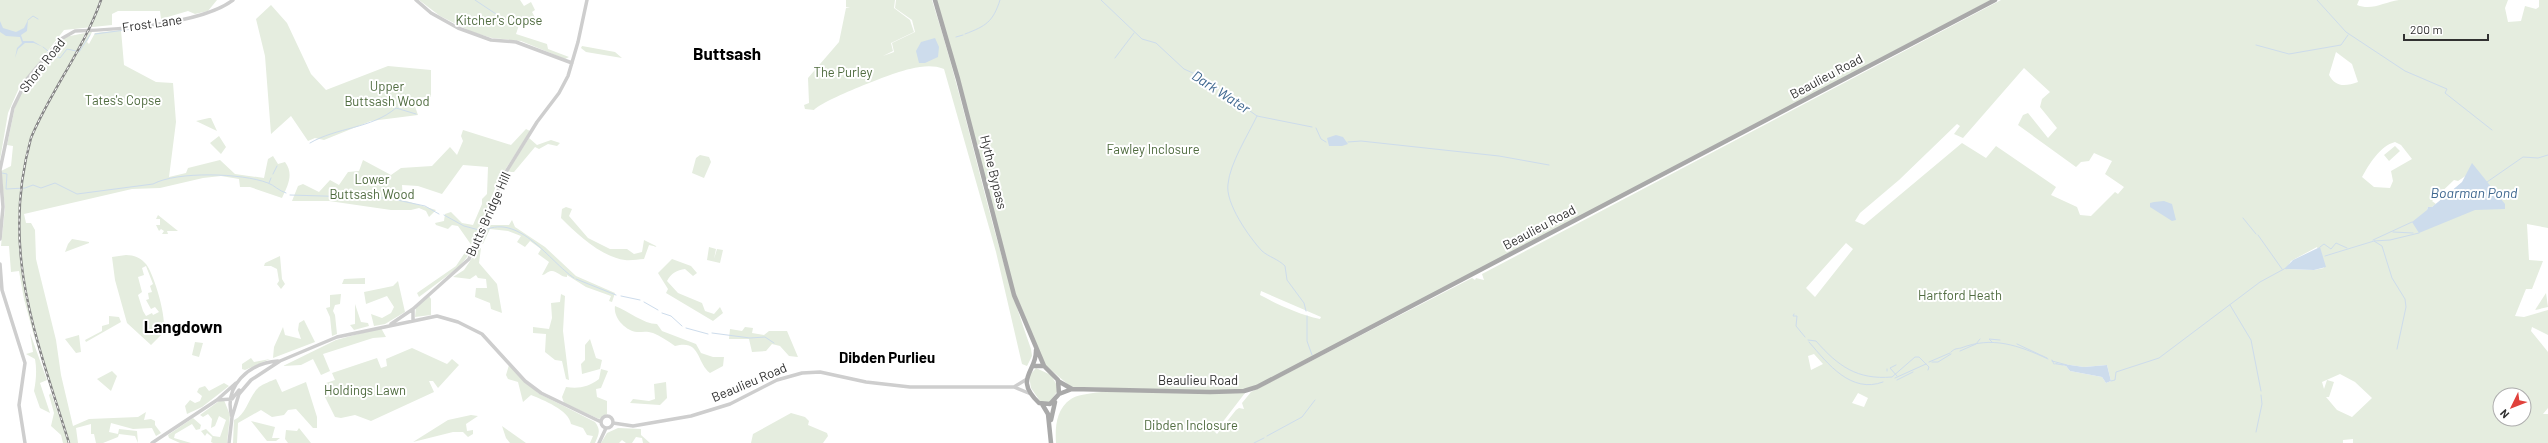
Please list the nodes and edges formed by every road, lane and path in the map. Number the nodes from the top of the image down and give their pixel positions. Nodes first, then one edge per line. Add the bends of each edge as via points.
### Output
1 (233, 0) edge
2 (416, 0) edge
3 (587, 0) edge
4 (935, 0) edge
5 (1995, 0) edge
6 (67, 34) joint
7 (572, 63) junction
8 (0, 239) edge
9 (0, 264) edge
10 (413, 309) junction
11 (413, 321) junction
12 (386, 326) junction
13 (1036, 347) junction
14 (280, 361) junction
15 (1033, 366) junction
16 (1044, 366) junction
17 (254, 369) junction
18 (258, 375) junction
19 (251, 380) junction
20 (1027, 380) junction
21 (1058, 380) junction
22 (236, 383) junction
23 (1014, 387) junction
24 (1072, 389) junction
25 (1032, 394) junction
26 (1059, 394) junction
27 (217, 400) junction
28 (229, 400) junction
29 (1054, 402) junction
30 (1042, 404) junction
31 (232, 417) junction
32 (600, 422) junction
33 (613, 423) junction
34 (1050, 426) junction
35 (606, 428) junction
36 (25, 443) edge
37 (152, 443) edge
38 (229, 443) edge
39 (599, 443) edge
40 (1051, 443) edge

1 - 6 street, Frost Lane via 215,11 192,17
2 - 7 street via 431,13 458,28 491,40 516,42
3 - 7 street, Butts Bridge Hill
4 - 13 main road, Hythe Bypass via 1014,295
5 - 24 main road, Beaulieu Road via 1259,386 1244,391 1210,392
6 - 8 street, Shore Road via 27,79 13,108 0,170 3,207
7 - 10 street, Butts Bridge Hill via 559,93 506,172 469,259
9 - 36 street via 2,290 25,363 19,405
10 - 11 street
10 - 12 street, Butts Bridge Hill
11 - 12 street
11 - 32 street via 440,316 482,334 525,381 541,393
12 - 14 street via 338,337
13 - 15 main road
13 - 16 main road, Hythe Bypass
14 - 17 street
14 - 18 street
15 - 16 main road
15 - 20 main road via 1028,372
16 - 21 main road
17 - 18 street
17 - 22 street
18 - 19 street
19 - 28 street
19 - 31 street via 239,394
20 - 23 street, Beaulieu Road
20 - 25 main road
21 - 24 main road
21 - 26 main road
22 - 27 street
22 - 28 street
23 - 25 street, Beaulieu Road
23 - 33 street, Beaulieu Road via 910,387 866,382 820,372 802,373 777,380 730,404 691,416 633,426
24 - 26 main road, Beaulieu Road
25 - 30 main road
26 - 29 main road
27 - 28 street
27 - 37 street
28 - 31 street
29 - 30 main road
29 - 34 main road
30 - 34 main road via 1048,414
31 - 38 street
32 - 33 street, Beaulieu Road via 603,417 609,416
32 - 35 street
33 - 35 street
34 - 40 main road
35 - 39 street

